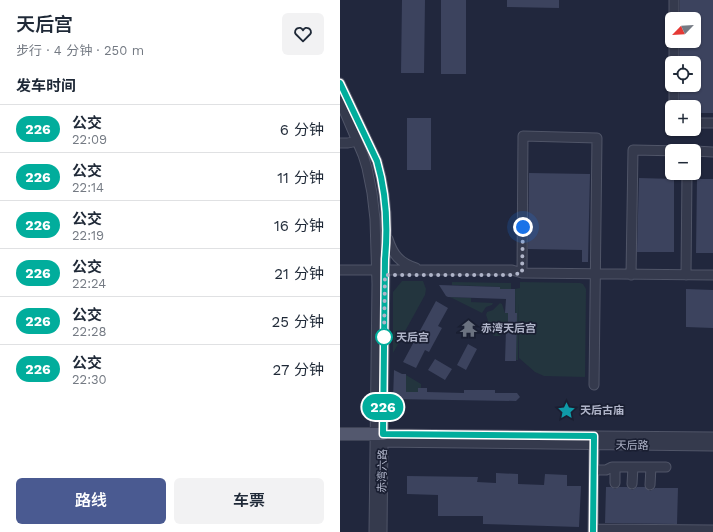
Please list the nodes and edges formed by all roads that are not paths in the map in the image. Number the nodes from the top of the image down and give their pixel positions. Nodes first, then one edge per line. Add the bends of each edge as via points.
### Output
1 (674, 0) edge
2 (674, 12) edge
3 (340, 83) edge
4 (340, 101) edge
5 (701, 123) edge
6 (713, 123) edge
7 (357, 141) junction
8 (340, 143) edge
9 (665, 151) edge
10 (701, 151) edge
11 (713, 152) edge
12 (687, 180) edge
13 (387, 234) junction
14 (340, 270) edge
15 (421, 270) junction
16 (382, 271) junction
17 (522, 273) junction
18 (596, 275) junction
19 (631, 275) junction
20 (686, 275) junction
21 (713, 275) edge
22 (594, 386) dead end
23 (340, 434) edge
24 (713, 437) edge
25 (379, 438) junction
26 (594, 440) junction
27 (340, 442) edge
28 (713, 446) edge
29 (615, 467) junction
30 (633, 467) junction
31 (651, 467) junction
32 (666, 467) dead end
33 (594, 470) junction
34 (615, 483) dead end
35 (632, 484) dead end
36 (650, 485) dead end
37 (593, 530) edge
38 (713, 530) edge
39 (374, 532) edge
40 (382, 532) edge

1 - 2 street
3 - 13 street, 赤湾六路 via 380,171
4 - 7 street, 赤湾六路
5 - 6 street
7 - 8 street
7 - 16 street, 赤湾六路 via 367,168 372,193
9 - 19 street via 633,150
10 - 11 street
12 - 20 street
13 - 15 street via 397,258
13 - 16 street, 赤湾六路
14 - 16 street
15 - 16 street
15 - 17 street via 512,270
16 - 17 street via 511,275
16 - 25 street, 赤湾六路
17 - 18 street
17 - 18 street via 523,136 597,138
18 - 19 street
18 - 22 street
19 - 20 street
20 - 21 street
23 - 25 main road
24 - 26 street, 天后路
25 - 26 street, 天后路
25 - 27 main road
25 - 39 street, 赤湾六路
25 - 40 street, 赤湾六路
26 - 28 street, 天后路
26 - 33 street
29 - 30 street
29 - 33 street
29 - 34 street
30 - 31 street
30 - 35 street
31 - 32 street
31 - 36 street
33 - 37 street
37 - 38 street

